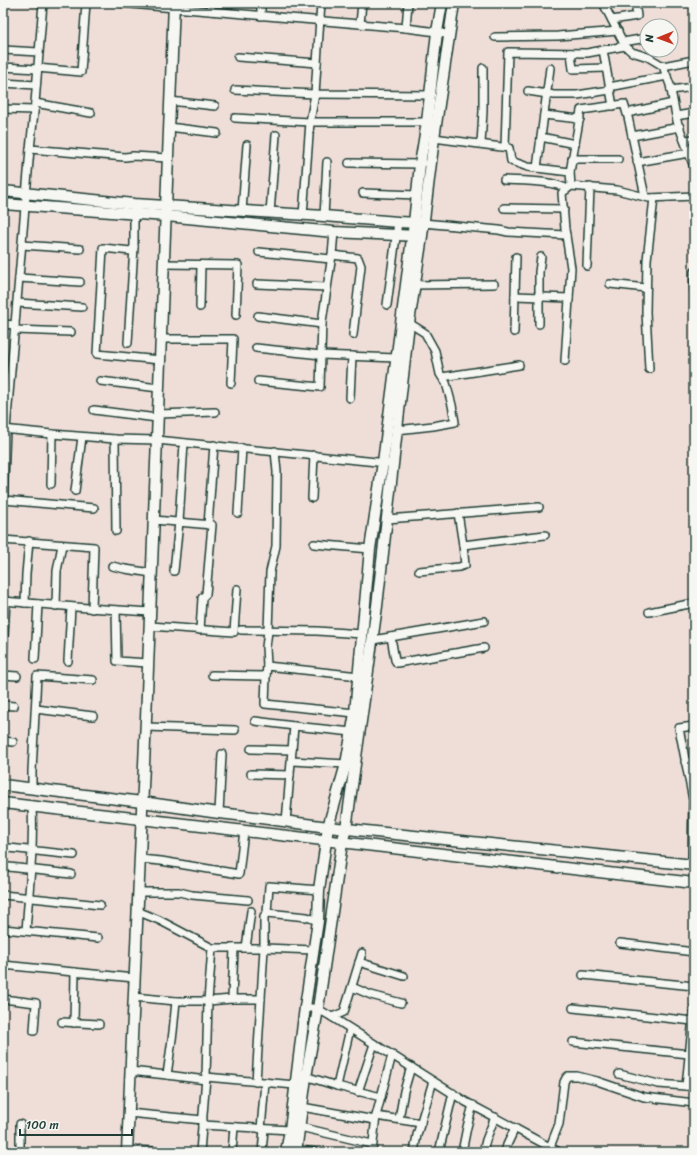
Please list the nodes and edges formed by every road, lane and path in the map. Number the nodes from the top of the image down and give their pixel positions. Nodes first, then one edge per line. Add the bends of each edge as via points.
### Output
1 (43, 3) edge
2 (86, 3) edge
3 (121, 3) edge
4 (211, 3) edge
5 (262, 3) edge
6 (321, 3) edge
7 (362, 3) edge
8 (408, 3) edge
9 (442, 3) edge
10 (454, 3) edge
11 (603, 3) edge
12 (636, 3) edge
13 (174, 6) edge
14 (211, 12) junction
15 (261, 16) junction
16 (320, 20) junction
17 (612, 20) junction
18 (360, 24) junction
19 (406, 28) junction
20 (618, 31) junction
21 (437, 32) junction
22 (449, 35) junction
23 (495, 37) dead end
24 (639, 40) edge
25 (624, 44) junction
26 (3, 50) edge
27 (603, 50) junction
28 (39, 52) junction
29 (571, 53) junction
30 (238, 57) dead end
31 (694, 60) edge
32 (317, 64) junction
33 (663, 66) junction
34 (3, 67) edge
35 (37, 68) junction
36 (483, 68) dead end
37 (550, 68) dead end
38 (606, 68) junction
39 (667, 76) junction
40 (3, 83) edge
41 (36, 85) junction
42 (694, 87) edge
43 (610, 88) junction
44 (235, 90) dead end
45 (671, 90) junction
46 (528, 91) dead end
47 (315, 94) junction
48 (546, 94) junction
49 (430, 95) junction
50 (170, 101) junction
51 (673, 103) junction
52 (34, 106) junction
53 (215, 106) dead end
54 (613, 106) junction
55 (3, 109) edge
56 (90, 113) dead end
57 (627, 113) junction
58 (694, 113) edge
59 (544, 115) junction
60 (676, 116) junction
61 (235, 118) dead end
62 (580, 119) junction
63 (310, 122) junction
64 (169, 127) junction
65 (680, 128) junction
66 (432, 129) junction
67 (217, 133) dead end
68 (276, 135) dead end
69 (632, 136) junction
70 (541, 137) junction
71 (694, 139) edge
72 (684, 140) junction
73 (481, 144) junction
74 (575, 144) junction
75 (247, 145) dead end
76 (505, 147) junction
77 (30, 149) junction
78 (689, 153) junction
79 (168, 158) junction
80 (618, 159) dead end
81 (572, 160) junction
82 (327, 162) dead end
83 (637, 162) junction
84 (349, 163) dead end
85 (420, 164) junction
86 (694, 166) edge
87 (537, 168) junction
88 (570, 172) junction
89 (504, 180) dead end
90 (569, 187) junction
91 (590, 187) junction
92 (3, 191) edge
93 (363, 193) dead end
94 (27, 194) junction
95 (418, 195) junction
96 (645, 196) junction
97 (694, 196) edge
98 (654, 198) junction
99 (3, 204) edge
100 (134, 204) junction
101 (25, 206) junction
102 (504, 208) dead end
103 (564, 209) junction
104 (167, 211) junction
105 (242, 211) junction
106 (270, 213) junction
107 (134, 215) junction
108 (303, 215) junction
109 (324, 216) junction
110 (398, 222) junction
111 (419, 223) junction
112 (334, 232) junction
113 (396, 235) junction
114 (566, 235) junction
115 (417, 236) junction
116 (22, 245) junction
117 (134, 247) junction
118 (80, 249) dead end
119 (259, 252) dead end
120 (332, 257) junction
121 (516, 257) dead end
122 (541, 257) dead end
123 (164, 264) junction
124 (201, 265) junction
125 (587, 266) dead end
126 (694, 272) edge
127 (19, 278) junction
128 (80, 282) dead end
129 (257, 284) dead end
130 (494, 284) dead end
131 (610, 284) dead end
132 (414, 285) junction
133 (327, 287) junction
134 (646, 288) junction
135 (694, 290) edge
136 (514, 296) junction
137 (540, 297) junction
138 (569, 298) junction
139 (17, 303) junction
140 (387, 305) dead end
141 (82, 307) dead end
142 (200, 307) dead end
143 (236, 315) dead end
144 (258, 316) dead end
145 (409, 323) junction
146 (3, 324) edge
147 (322, 324) junction
148 (539, 324) dead end
149 (15, 327) junction
150 (71, 332) dead end
151 (514, 332) dead end
152 (353, 335) dead end
153 (161, 339) junction
154 (128, 343) dead end
155 (256, 348) dead end
156 (321, 355) junction
157 (352, 356) junction
158 (396, 358) junction
159 (160, 360) junction
160 (565, 361) dead end
161 (519, 365) dead end
162 (649, 369) dead end
163 (442, 377) junction
164 (100, 381) dead end
165 (258, 381) dead end
166 (231, 383) dead end
167 (159, 388) junction
168 (350, 398) dead end
169 (94, 410) dead end
170 (215, 412) dead end
171 (158, 416) junction
172 (5, 429) edge
173 (397, 430) junction
174 (52, 434) junction
175 (82, 437) junction
176 (115, 439) junction
177 (157, 440) junction
178 (184, 443) junction
179 (214, 446) junction
180 (242, 448) junction
181 (274, 452) junction
182 (314, 455) junction
183 (388, 463) junction
184 (51, 484) dead end
185 (76, 491) dead end
186 (312, 498) dead end
187 (4, 500) edge
188 (3, 506) edge
189 (539, 507) dead end
190 (94, 508) dead end
191 (238, 513) dead end
192 (458, 513) junction
193 (387, 519) junction
194 (154, 520) junction
195 (179, 522) junction
196 (208, 525) junction
197 (116, 531) dead end
198 (545, 535) dead end
199 (3, 540) edge
200 (29, 541) junction
201 (314, 544) dead end
202 (62, 545) junction
203 (463, 545) junction
204 (370, 549) junction
205 (112, 566) dead end
206 (174, 571) dead end
207 (419, 571) dead end
208 (152, 573) junction
209 (237, 589) dead end
210 (5, 601) edge
211 (25, 603) junction
212 (694, 603) edge
213 (38, 604) junction
214 (56, 606) junction
215 (71, 607) junction
216 (92, 608) junction
217 (116, 610) junction
218 (150, 612) junction
219 (648, 612) dead end
220 (484, 621) dead end
221 (150, 626) junction
222 (200, 630) junction
223 (241, 630) dead end
224 (268, 631) junction
225 (362, 634) junction
226 (391, 637) junction
227 (373, 640) junction
228 (484, 648) dead end
229 (3, 654) edge
230 (35, 659) dead end
231 (68, 661) dead end
232 (148, 663) junction
233 (267, 666) junction
234 (3, 675) edge
235 (212, 675) dead end
236 (17, 676) dead end
237 (266, 676) junction
238 (359, 676) junction
239 (93, 680) dead end
240 (3, 705) edge
241 (14, 706) dead end
242 (36, 709) junction
243 (355, 713) junction
244 (93, 716) dead end
245 (255, 721) dead end
246 (294, 726) junction
247 (694, 726) edge
248 (146, 727) junction
249 (235, 730) dead end
250 (352, 732) junction
251 (3, 741) edge
252 (13, 742) dead end
253 (251, 749) dead end
254 (292, 750) junction
255 (222, 754) dead end
256 (292, 761) junction
257 (694, 761) edge
258 (685, 762) junction
259 (346, 764) junction
260 (251, 774) dead end
261 (290, 775) junction
262 (3, 785) edge
263 (32, 789) junction
264 (693, 789) edge
265 (142, 802) junction
266 (3, 803) edge
267 (32, 807) junction
268 (219, 813) junction
269 (141, 819) junction
270 (286, 822) junction
271 (328, 827) junction
272 (346, 829) junction
273 (244, 831) junction
274 (326, 841) junction
275 (342, 843) junction
276 (9, 848) dead end
277 (32, 850) junction
278 (74, 855) dead end
279 (139, 859) junction
280 (694, 865) edge
281 (9, 867) dead end
282 (32, 870) junction
283 (71, 874) dead end
284 (694, 883) edge
285 (319, 890) junction
286 (138, 892) junction
287 (3, 895) edge
288 (29, 898) junction
289 (248, 900) dead end
290 (100, 904) dead end
291 (137, 911) junction
292 (251, 912) dead end
293 (267, 913) junction
294 (318, 921) junction
295 (3, 929) edge
296 (26, 931) junction
297 (98, 938) dead end
298 (620, 943) dead end
299 (212, 948) junction
300 (234, 948) junction
301 (246, 948) junction
302 (264, 948) junction
303 (314, 950) junction
304 (694, 952) edge
305 (362, 953) dead end
306 (359, 962) junction
307 (3, 965) edge
308 (75, 972) junction
309 (583, 975) dead end
310 (404, 976) dead end
311 (134, 978) junction
312 (694, 986) edge
313 (352, 987) junction
314 (134, 997) junction
315 (3, 999) edge
316 (232, 999) junction
317 (261, 999) junction
318 (176, 1001) junction
319 (208, 1001) junction
320 (401, 1003) dead end
321 (305, 1007) junction
322 (573, 1008) dead end
323 (694, 1008) edge
324 (318, 1009) junction
325 (332, 1017) junction
326 (693, 1019) edge
327 (62, 1022) dead end
328 (74, 1023) junction
329 (99, 1024) dead end
330 (350, 1028) junction
331 (34, 1031) dead end
332 (573, 1042) dead end
333 (374, 1044) junction
334 (691, 1052) edge
335 (392, 1055) junction
336 (410, 1067) junction
337 (130, 1071) junction
338 (619, 1074) dead end
339 (167, 1075) junction
340 (301, 1075) junction
341 (206, 1078) junction
342 (433, 1081) junction
343 (256, 1082) junction
344 (265, 1082) junction
345 (296, 1085) junction
346 (337, 1086) junction
347 (686, 1086) junction
348 (694, 1087) edge
349 (358, 1092) junction
350 (453, 1094) junction
351 (381, 1097) junction
352 (694, 1103) edge
353 (473, 1106) junction
354 (302, 1107) junction
355 (128, 1112) junction
356 (495, 1117) junction
357 (375, 1118) junction
358 (399, 1119) junction
359 (202, 1122) junction
360 (421, 1122) junction
361 (20, 1124) dead end
362 (234, 1127) junction
363 (295, 1128) junction
364 (515, 1128) junction
365 (263, 1129) junction
366 (372, 1144) junction
367 (550, 1147) junction
368 (286, 1150) edge
369 (127, 1151) edge
370 (154, 1151) edge
371 (296, 1151) edge
372 (20, 1152) edge
373 (200, 1152) edge
374 (232, 1152) edge
375 (262, 1152) edge
376 (315, 1152) edge
377 (372, 1152) edge
378 (414, 1152) edge
379 (439, 1152) edge
380 (462, 1152) edge
381 (483, 1152) edge
382 (505, 1152) edge
383 (559, 1152) edge

1 - 28 street
2 - 35 street via 81,72
3 - 13 street
4 - 14 street
5 - 15 street
6 - 16 street
7 - 18 street
8 - 19 street
9 - 21 street
10 - 22 street
11 - 17 street
12 - 17 street via 637,16
13 - 14 street
13 - 50 street
14 - 15 street
15 - 16 street
16 - 18 street
16 - 32 street
17 - 20 street
18 - 19 street
19 - 21 street
20 - 23 street via 558,36
20 - 25 street
21 - 22 street
21 - 49 street
22 - 66 street
24 - 25 street
25 - 27 street
25 - 33 street via 632,52
26 - 28 street
27 - 29 street
27 - 38 street
28 - 35 street
29 - 38 street via 573,69
29 - 76 street via 508,52
30 - 32 street
31 - 33 street
32 - 47 street
33 - 39 street
34 - 35 street
35 - 41 street
36 - 73 street
37 - 48 street
38 - 43 street
39 - 43 street
39 - 45 street
40 - 41 street
41 - 52 street
42 - 45 street
43 - 48 street via 577,96
43 - 54 street
44 - 47 street
45 - 51 street
46 - 48 street
47 - 49 street
47 - 63 street
48 - 59 street
49 - 66 street
50 - 53 street
50 - 64 street
51 - 57 street
51 - 60 street
52 - 55 street
52 - 56 street
52 - 77 street
54 - 57 street via 624,104
54 - 62 street via 581,110
57 - 69 street
58 - 60 street
59 - 62 street
59 - 70 street
60 - 65 street
61 - 63 street
62 - 74 street
63 - 66 street
63 - 108 street
64 - 67 street
64 - 79 street
65 - 69 street
65 - 72 street
66 - 73 street
66 - 85 street
66 - 111 street
68 - 106 street
69 - 83 street
70 - 74 street
70 - 87 street
71 - 72 street
72 - 78 street
73 - 76 street
74 - 81 street
75 - 105 street
76 - 87 street via 509,148 511,162 528,168
77 - 79 street
77 - 94 street
78 - 83 street
78 - 86 street
79 - 104 street
80 - 81 street
81 - 88 street
82 - 109 street
83 - 96 street
84 - 85 street
85 - 95 street
87 - 88 street
88 - 90 street
89 - 90 street
90 - 91 street
90 - 103 street via 562,193
91 - 96 street
91 - 125 street
92 - 94 street
93 - 95 street
94 - 100 street
94 - 101 street
95 - 111 street
96 - 98 street
97 - 98 street
98 - 134 street
99 - 101 street
100 - 104 street
100 - 107 street
101 - 107 street
101 - 116 street
102 - 103 street
103 - 114 street
104 - 105 street
104 - 107 street
104 - 112 street
104 - 123 street
105 - 106 street
106 - 108 street
107 - 117 street
108 - 109 street
109 - 110 street
110 - 111 street
110 - 113 street
111 - 114 street
111 - 115 street
112 - 113 street
112 - 120 street
113 - 115 street
113 - 140 street
114 - 138 street via 571,268
115 - 132 street
115 - 158 street
116 - 118 street
116 - 127 street
117 - 154 street
117 - 159 street via 131,251 103,248 97,354
119 - 120 street
120 - 133 street
120 - 152 street via 358,258 361,266
121 - 136 street
122 - 137 street
123 - 124 street
123 - 153 street
124 - 142 street
124 - 143 street via 238,265
126 - 135 street
127 - 128 street
127 - 139 street
129 - 133 street
130 - 132 street
131 - 134 street
132 - 145 street
133 - 147 street
134 - 162 street
136 - 137 street
136 - 151 street
137 - 138 street
137 - 148 street
138 - 160 street
139 - 141 street
139 - 149 street
144 - 147 street
145 - 163 street via 425,333 435,350
145 - 173 street
146 - 149 street
147 - 156 street
149 - 150 street
149 - 172 street
153 - 159 street
153 - 166 street via 233,339
155 - 156 street
156 - 157 street
156 - 165 street via 320,387
157 - 158 street
157 - 168 street
158 - 183 street
159 - 167 street
161 - 163 street
163 - 173 street via 452,405 454,422
164 - 167 street
167 - 171 street
169 - 171 street
170 - 171 street
171 - 177 street
172 - 174 street
172 - 187 street
173 - 183 street
174 - 175 street
174 - 184 street
175 - 176 street
175 - 185 street
176 - 177 street
176 - 197 street
177 - 178 street
177 - 194 street
178 - 179 street
178 - 195 street
179 - 180 street
179 - 196 street
180 - 181 street
180 - 191 street
181 - 182 street
181 - 224 street via 277,472 276,546 270,572
182 - 183 street
182 - 186 street
183 - 193 street
183 - 204 street
187 - 188 street
187 - 190 street
189 - 192 street
192 - 193 street
192 - 203 street
193 - 227 street
194 - 195 street
194 - 208 street
195 - 196 street
195 - 206 street
196 - 222 street via 212,525
198 - 203 street
199 - 200 street
200 - 202 street
200 - 211 street
201 - 204 street
202 - 214 street via 57,571
202 - 216 street via 94,548
203 - 207 street via 463,566
204 - 225 street
205 - 208 street
208 - 218 street
209 - 222 street via 234,632
210 - 211 street
210 - 229 street
211 - 213 street
212 - 219 street
213 - 214 street
213 - 230 street
214 - 215 street
215 - 216 street
215 - 231 street
216 - 217 street
217 - 218 street
217 - 232 street via 117,661
218 - 221 street
220 - 226 street
221 - 222 street
221 - 232 street
223 - 224 street
224 - 225 street
224 - 233 street
225 - 238 street
226 - 227 street
226 - 228 street via 397,663
227 - 272 street
232 - 248 street
233 - 237 street
233 - 238 street
234 - 236 street
235 - 237 street
237 - 243 street via 265,704
238 - 243 street
239 - 242 street via 37,676
240 - 241 street
242 - 244 street
242 - 263 street
243 - 250 street
245 - 246 street
246 - 250 street
246 - 254 street
247 - 258 street via 679,728
248 - 249 street
248 - 265 street
250 - 259 street
251 - 252 street
253 - 254 street
254 - 256 street
255 - 268 street
256 - 259 street
256 - 261 street
257 - 258 street
258 - 264 street
259 - 271 street
260 - 261 street
261 - 270 street
262 - 263 street
263 - 265 street
264 - 280 street
265 - 268 street
265 - 269 street
266 - 267 street
267 - 269 street
267 - 277 street
268 - 270 street
269 - 273 street
269 - 279 street
270 - 271 street
271 - 272 street
271 - 274 street
272 - 275 street
272 - 280 street
273 - 274 street
273 - 279 street via 239,874
274 - 275 street
274 - 285 street
275 - 284 street
275 - 324 street
276 - 277 street
277 - 278 street
277 - 282 street
279 - 286 street
281 - 282 street
282 - 283 street
282 - 288 street
285 - 293 street via 269,886
285 - 294 street
286 - 289 street via 179,892
286 - 291 street
287 - 288 street
288 - 290 street
288 - 296 street
291 - 299 street
291 - 311 street
292 - 301 street
293 - 294 street via 307,917
293 - 302 street via 264,916
294 - 303 street
295 - 296 street
296 - 297 street
298 - 304 street
299 - 300 street
299 - 319 street
300 - 301 street
300 - 316 street
301 - 302 street
302 - 303 street
302 - 317 street
303 - 321 street
305 - 306 street
306 - 310 street
306 - 313 street
307 - 308 street
308 - 311 street
308 - 328 street
309 - 312 street
311 - 314 street
313 - 320 street
313 - 325 street via 344,1012
314 - 318 street
314 - 337 street
315 - 331 street via 36,1003
316 - 317 street
316 - 319 street
317 - 343 street
318 - 319 street
318 - 339 street
319 - 341 street
321 - 324 street
321 - 340 street
322 - 326 street
323 - 326 street
324 - 325 street
324 - 340 street
325 - 330 street
326 - 334 street
327 - 328 street
328 - 329 street
330 - 333 street
330 - 346 street
332 - 334 street
333 - 335 street
333 - 349 street
334 - 347 street
335 - 336 street
335 - 351 street
336 - 342 street
336 - 358 street
337 - 339 street
337 - 355 street
338 - 347 street via 658,1084
339 - 341 street
340 - 345 street
340 - 346 street
340 - 354 street
341 - 343 street
341 - 359 street
342 - 350 street
342 - 360 street
343 - 344 street
344 - 345 street
344 - 365 street
345 - 363 street
346 - 349 street
347 - 348 street
349 - 351 street
350 - 353 street
350 - 379 street
351 - 357 street
352 - 367 street via 644,1097 597,1081 568,1076 564,1082 560,1124
353 - 356 street
353 - 380 street
354 - 357 street
354 - 363 street
355 - 359 street
355 - 369 street
356 - 364 street
356 - 381 street
357 - 358 street
357 - 366 street
358 - 360 street
359 - 362 street
359 - 373 street
360 - 378 street
361 - 372 street
362 - 365 street
362 - 374 street
363 - 365 street
363 - 366 street
363 - 368 street
363 - 371 street
364 - 367 street
364 - 382 street
365 - 375 street
366 - 377 street
367 - 383 street
368 - 371 street
369 - 370 street
371 - 376 street

